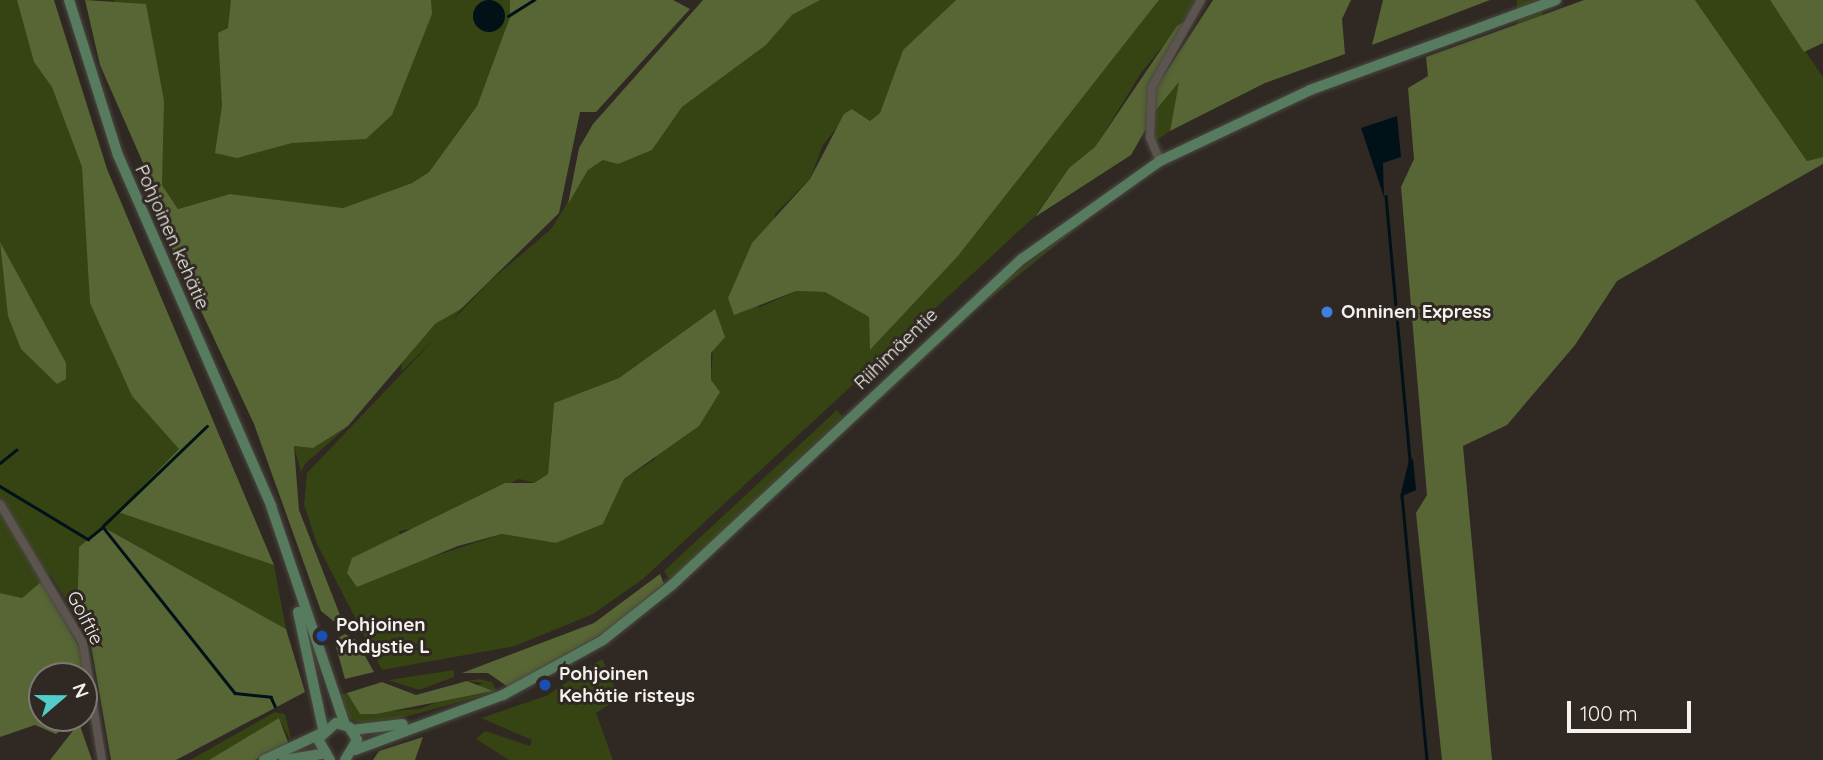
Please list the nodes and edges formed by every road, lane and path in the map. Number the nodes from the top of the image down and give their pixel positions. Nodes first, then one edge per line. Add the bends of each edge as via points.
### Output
1 (69, 0) edge
2 (1201, 0) edge
3 (1556, 0) edge
4 (1160, 161) junction
5 (259, 482) junction
6 (0, 504) edge
7 (423, 722) junction
8 (349, 727) junction
9 (322, 732) junction
10 (351, 756) edge
11 (326, 757) edge
12 (102, 760) edge
13 (264, 760) edge
14 (284, 760) edge

1 - 5 street, Pohjoinen kehätie via 118,155
2 - 4 street via 1152,87 1150,137
3 - 4 street, Riihimäentie via 1248,116
4 - 7 street, Riihimäentie via 1022,258 672,585 603,640 530,682
5 - 8 street, Pohjoinen kehätie
5 - 9 street, Pohjoinen kehätie via 295,600
6 - 12 street, Golftie via 83,643
7 - 8 street, Riihimäentie
7 - 10 street, Riihimäentie
8 - 9 street, Riihimäentie
8 - 10 street, Pohjoinen kehätie
9 - 11 street, Pohjoinen kehätie
9 - 13 street, Riihimäentie
11 - 14 street

